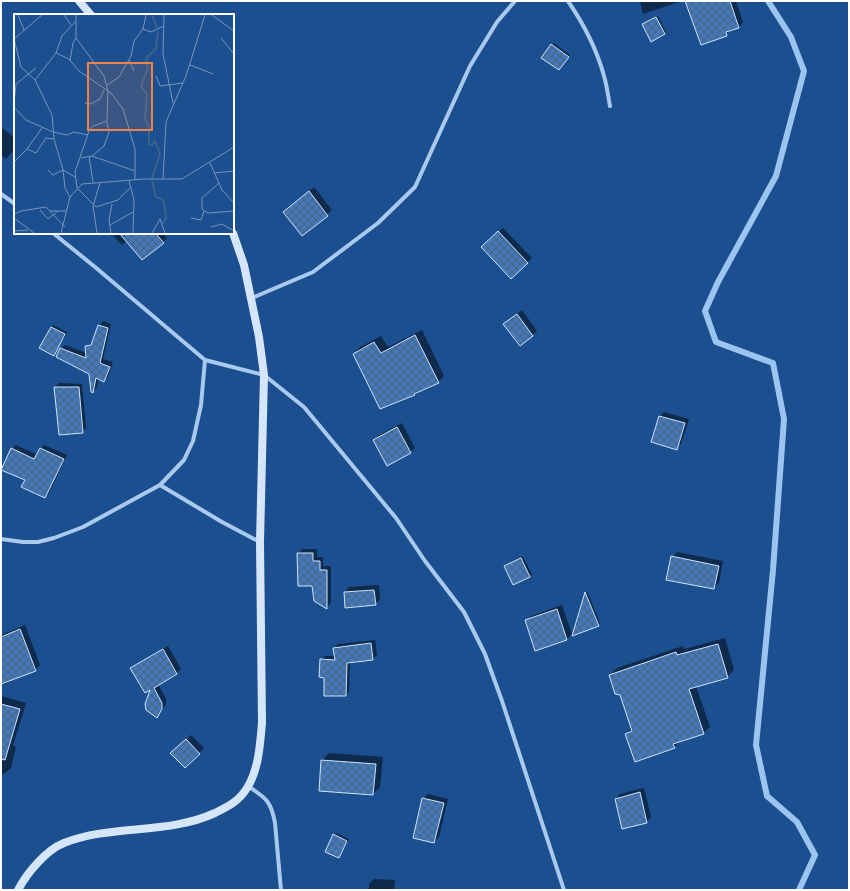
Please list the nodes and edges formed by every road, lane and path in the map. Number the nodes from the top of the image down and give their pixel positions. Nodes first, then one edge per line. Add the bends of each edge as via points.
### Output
1 (79, 1) edge
2 (515, 1) edge
3 (568, 1) edge
4 (90, 14) edge
5 (610, 106) dead end
6 (1, 194) edge
7 (14, 203) edge
8 (54, 234) edge
9 (233, 234) edge
10 (252, 298) junction
11 (205, 360) junction
12 (264, 375) junction
13 (160, 485) junction
14 (1, 539) edge
15 (260, 542) junction
16 (248, 786) junction
17 (18, 890) edge
18 (282, 890) edge
19 (564, 890) edge

1 - 4 street
2 - 10 street via 496,22 470,66 415,187 378,223 313,272
3 - 5 street via 596,53
6 - 7 street
8 - 11 street
9 - 10 street
10 - 12 street
11 - 12 street
11 - 13 street via 201,404 193,441 184,460
12 - 15 street
12 - 19 street via 304,407 396,518 464,612 485,654 502,701
13 - 14 street via 83,527 54,538 38,542
13 - 15 street
15 - 16 street via 262,723 257,762
16 - 17 street via 239,800 203,818 180,825 90,835 62,843 32,867
16 - 18 street via 271,806

